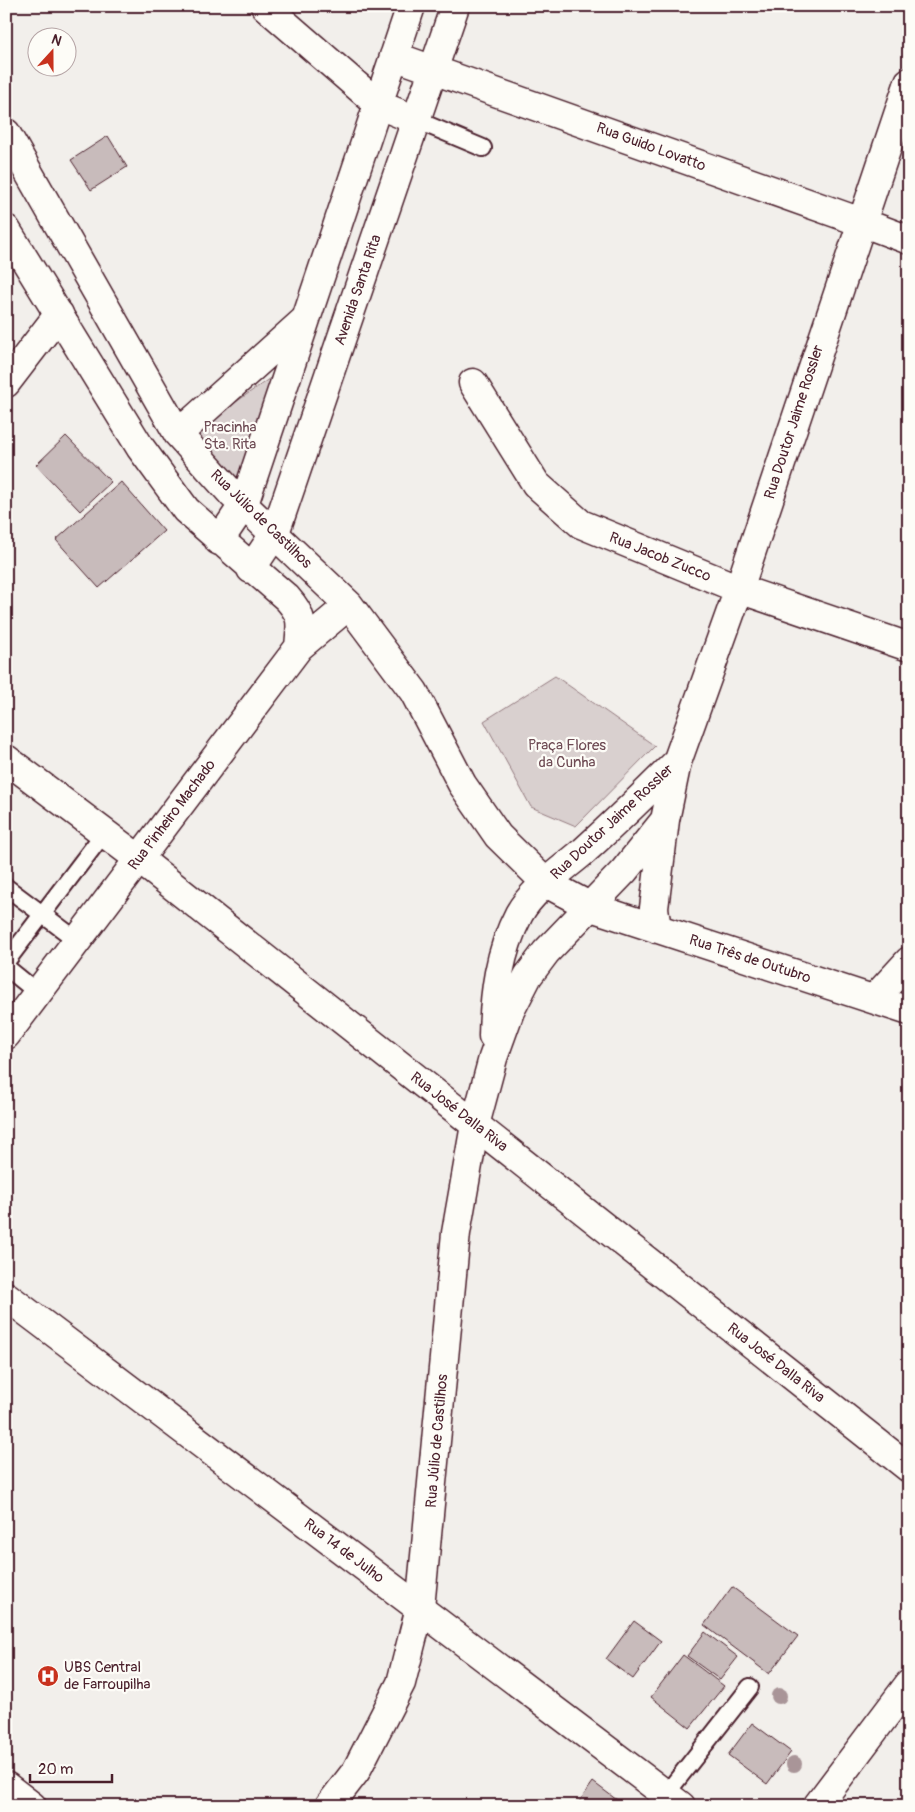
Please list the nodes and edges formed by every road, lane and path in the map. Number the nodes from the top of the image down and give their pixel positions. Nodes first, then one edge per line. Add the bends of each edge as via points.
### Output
1 (265, 6) edge
2 (410, 6) edge
3 (454, 6) edge
4 (394, 56) junction
5 (434, 69) junction
6 (909, 82) edge
7 (379, 105) junction
8 (416, 120) junction
9 (6, 133) edge
10 (483, 148) dead end
11 (861, 222) junction
12 (6, 229) edge
13 (909, 240) edge
14 (325, 265) junction
15 (362, 278) junction
16 (59, 314) junction
17 (307, 318) junction
18 (6, 383) edge
19 (473, 383) dead end
20 (178, 434) junction
21 (244, 504) junction
22 (275, 533) junction
23 (219, 541) junction
24 (251, 569) junction
25 (739, 589) junction
26 (349, 605) junction
27 (299, 647) junction
28 (909, 647) edge
29 (6, 760) edge
30 (677, 762) junction
31 (665, 820) junction
32 (104, 833) junction
33 (139, 859) junction
34 (546, 883) junction
35 (6, 887) edge
36 (591, 908) junction
37 (42, 912) junction
38 (657, 929) junction
39 (78, 940) junction
40 (909, 961) edge
41 (6, 962) edge
42 (6, 967) edge
43 (38, 993) junction
44 (874, 999) junction
45 (909, 1011) edge
46 (6, 1035) edge
47 (493, 1058) junction
48 (475, 1125) junction
49 (6, 1296) edge
50 (909, 1468) edge
51 (420, 1608) junction
52 (909, 1684) edge
53 (750, 1687) dead end
54 (6, 1786) edge
55 (673, 1800) edge
56 (32, 1806) edge
57 (329, 1806) edge
58 (817, 1806) edge

1 - 7 street
2 - 4 street
3 - 5 street, Avenida Santa Rita
4 - 5 street, Rua Guido Lovatto
4 - 7 street
5 - 8 street, Avenida Santa Rita
5 - 11 street, Rua Guido Lovatto
6 - 11 street, Rua Doutor Jaime Rossler
7 - 8 street
7 - 14 street
8 - 10 lane
8 - 15 street, Avenida Santa Rita
9 - 20 street, Rua Júlio de Castilhos
11 - 13 street, Rua Guido Lovatto
11 - 25 street, Rua Doutor Jaime Rossler
12 - 16 street
14 - 15 street
14 - 17 street
15 - 22 street, Avenida Santa Rita
16 - 18 street
16 - 23 street via 140,447 186,510
17 - 20 street
17 - 21 street
19 - 25 street, Rua Jacob Zucco via 536,484 581,524
20 - 21 street, Rua Júlio de Castilhos
21 - 22 street, Rua Júlio de Castilhos
21 - 23 street
22 - 24 street, Avenida Santa Rita
22 - 26 street, Rua Júlio de Castilhos
23 - 24 street
24 - 27 street via 298,611
25 - 28 street, Rua Jacob Zucco
25 - 30 street, Rua Doutor Jaime Rossler
26 - 27 street, Rua Pinheiro Machado
26 - 34 street, Rua Júlio de Castilhos via 414,692 462,784 498,836
27 - 33 street, Rua Pinheiro Machado
29 - 32 street, Rua José Dalla Riva
30 - 31 street, Rua Doutor Jaime Rossler
30 - 34 street, Rua Doutor Jaime Rossler
31 - 36 street, Rua Doutor Jaime Rossler
31 - 38 street via 654,908
32 - 33 street, Rua José Dalla Riva
32 - 37 lane
33 - 39 street, Rua Pinheiro Machado
33 - 48 street, Rua José Dalla Riva
34 - 36 street, Rua Júlio de Castilhos
34 - 47 street, Rua Júlio de Castilhos via 520,913 506,946 496,995
35 - 37 lane
36 - 38 street, Rua Três de Outubro
36 - 47 street, Rua Júlio de Castilhos via 546,952 528,976 510,1011
37 - 39 lane
37 - 41 lane
38 - 44 street, Rua Três de Outubro
39 - 43 street, Rua Pinheiro Machado
40 - 44 street
42 - 43 lane
43 - 46 street, Rua Pinheiro Machado
44 - 45 street, Rua Três de Outubro
47 - 48 street, Rua Júlio de Castilhos
48 - 50 street, Rua José Dalla Riva
48 - 51 street, Rua Júlio de Castilhos via 456,1233
49 - 51 street, Rua 14 de Julho
51 - 55 street, Rua 14 de Julho
51 - 57 street, Rua Júlio de Castilhos via 401,1683 356,1771
52 - 58 street
53 - 55 lane
54 - 56 street

